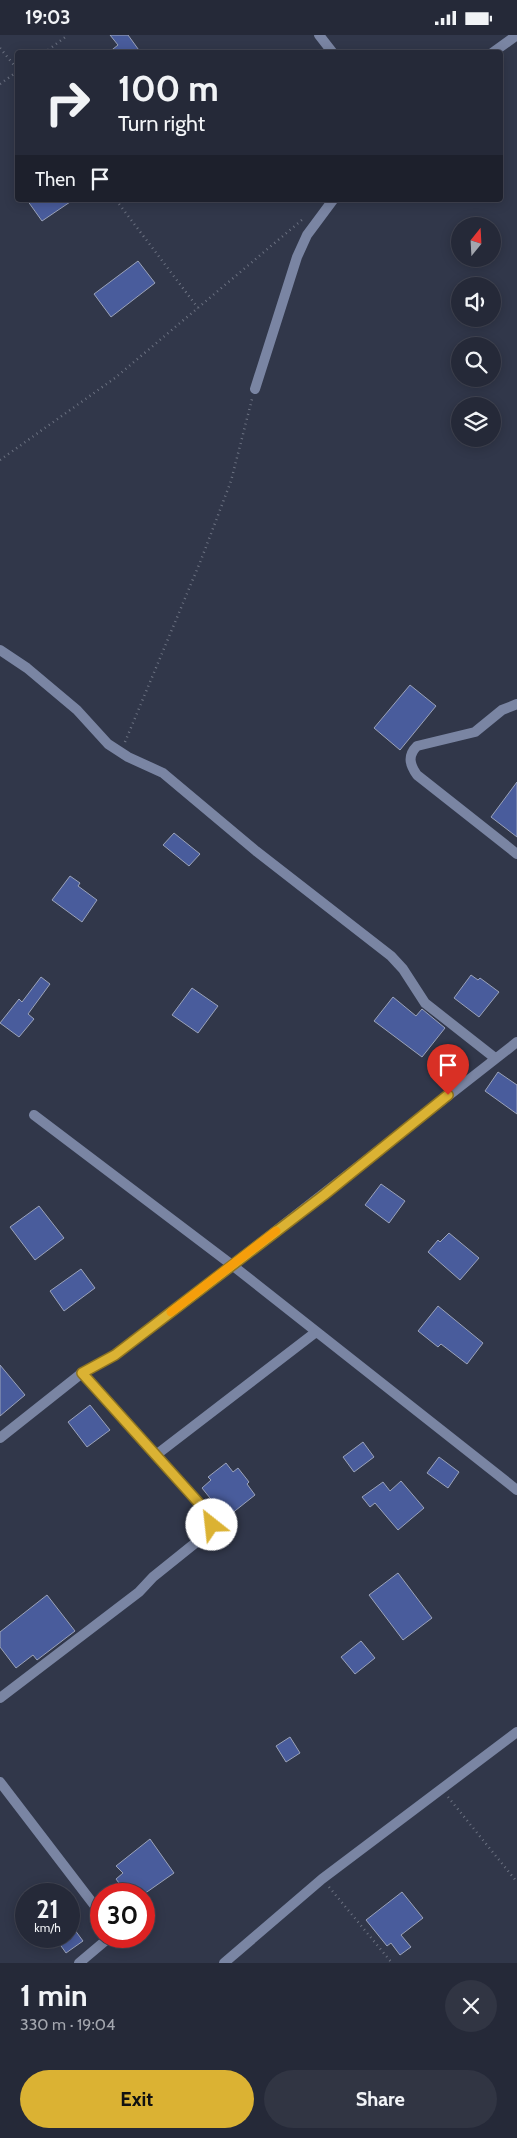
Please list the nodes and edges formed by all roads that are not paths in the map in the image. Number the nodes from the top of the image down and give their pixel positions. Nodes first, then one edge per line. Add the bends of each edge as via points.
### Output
1 (319, 35) edge
2 (517, 35) edge
3 (331, 50) edge
4 (496, 50) edge
5 (332, 202) edge
6 (255, 389) road end
7 (0, 650) edge
8 (517, 704) edge
9 (517, 854) edge
10 (517, 1042) edge
11 (495, 1058) junction
12 (34, 1115) dead end
13 (232, 1265) junction
14 (316, 1332) junction
15 (82, 1373) junction
16 (0, 1437) edge
17 (156, 1455) junction
18 (517, 1490) edge
19 (0, 1698) edge
20 (517, 1731) edge
21 (0, 1782) edge
22 (90, 1899) edge
23 (97, 1948) edge
24 (79, 1963) edge
25 (224, 1963) edge

1 - 3 street
2 - 4 street
5 - 6 street via 307,235 297,257
7 - 11 street via 77,710 108,744 163,773 256,851 391,956 425,1003
8 - 9 street via 502,710 475,732 417,746 410,759 417,775
10 - 11 street
11 - 13 street
12 - 13 street
13 - 14 street
13 - 15 street via 115,1355
14 - 17 street
14 - 18 street
15 - 16 street
15 - 17 street
17 - 19 street via 211,1517 210,1532 139,1592
20 - 25 street via 322,1879
21 - 22 street
23 - 24 street

